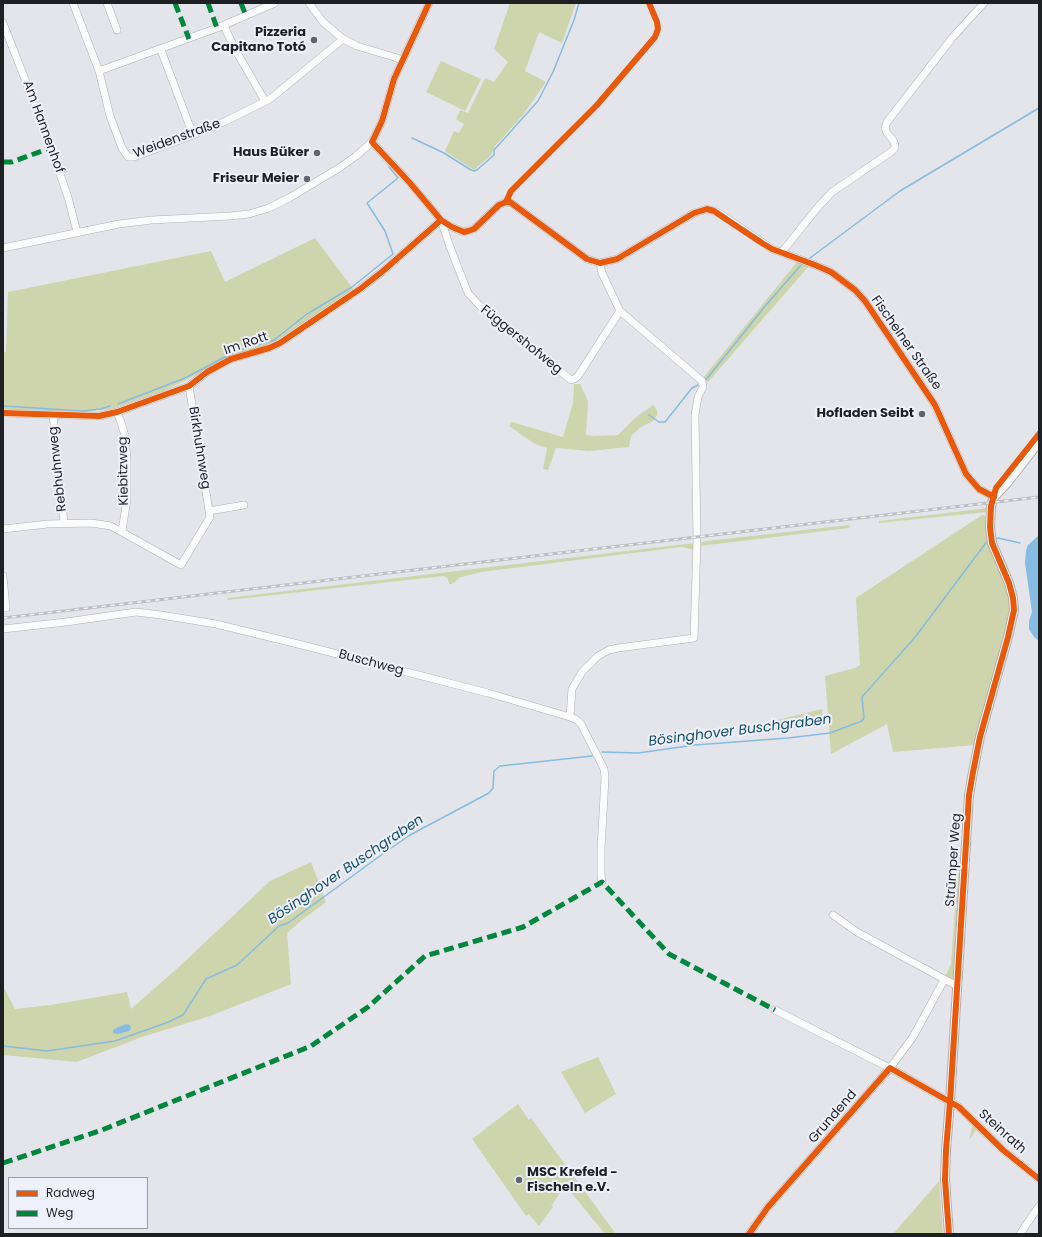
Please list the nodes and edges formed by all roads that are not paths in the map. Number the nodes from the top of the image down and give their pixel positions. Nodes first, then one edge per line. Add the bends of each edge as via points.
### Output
1 (73, 3) edge
2 (107, 3) edge
3 (274, 3) edge
4 (309, 3) edge
5 (429, 3) edge
6 (984, 3) edge
7 (3, 23) edge
8 (224, 26) junction
9 (117, 30) dead end
10 (342, 39) junction
11 (161, 50) junction
12 (402, 60) junction
13 (99, 72) junction
14 (265, 101) junction
15 (194, 135) junction
16 (372, 142) junction
17 (441, 220) junction
18 (78, 232) junction
19 (3, 248) edge
20 (782, 252) junction
21 (600, 263) junction
22 (620, 310) junction
23 (189, 386) junction
24 (117, 412) junction
25 (3, 413) edge
26 (52, 415) junction
27 (1039, 442) edge
28 (994, 497) junction
29 (244, 505) dead end
30 (209, 511) junction
31 (64, 523) junction
32 (3, 529) edge
33 (122, 531) junction
34 (3, 576) edge
35 (5, 608) edge
36 (3, 628) edge
37 (570, 717) junction
38 (602, 882) dead end
39 (833, 915) dead end
40 (944, 980) junction
41 (957, 986) junction
42 (775, 1010) dead end
43 (890, 1068) junction
44 (950, 1102) junction
45 (1039, 1179) edge
46 (1039, 1206) edge
47 (749, 1234) edge
48 (949, 1234) edge
49 (1020, 1234) edge

1 - 13 street
2 - 9 street
3 - 8 street
4 - 10 street via 323,22
5 - 12 street
6 - 20 street via 952,38 886,122 885,128 895,148 832,192
7 - 18 street, Am Hannenhof via 41,120
8 - 11 street
8 - 14 street
10 - 12 street
10 - 14 street, Weidenstraße via 282,90
11 - 13 street
11 - 15 street
12 - 16 street via 382,121
13 - 15 street, Weidenstraße via 110,116 128,157
14 - 15 street, Weidenstraße
16 - 17 street
16 - 18 street via 339,168 269,208 249,214 152,220
17 - 21 street via 464,232 468,231 474,229 499,205 510,202 587,259
17 - 22 street, Függershofweg via 468,293 478,305 571,380 578,376
17 - 23 street, Im Rott via 360,289 280,343 231,359 207,372
18 - 19 street
20 - 21 street, Fischelner Straße via 762,243 722,215 707,209 694,213 617,259
20 - 28 street, Fischelner Straße via 831,272 865,301 935,405 966,474 979,488
21 - 22 street via 602,273
22 - 37 street via 702,381 703,387 698,397 696,415 697,540 694,638 618,648 598,656 582,672 572,689
23 - 24 street, Im Rott
23 - 30 street, Birkhuhnweg
24 - 26 street, Im Rott via 99,416
24 - 33 street, Kiebitzweg via 125,436 127,461 127,499
25 - 26 street, Im Rott
26 - 31 street, Rebhuhnweg
27 - 28 street
28 - 41 street, Strümper Weg via 991,539 1009,583 1014,610 972,772
29 - 30 street
30 - 33 street, Birkhuhnweg via 210,517 181,565
31 - 32 street
31 - 33 street via 97,523
34 - 35 street
36 - 37 street, Buschweg via 136,612 161,614 216,624 306,646
37 - 38 street via 581,724 604,769
39 - 40 street via 857,932
40 - 41 street
40 - 43 street, Grundend via 913,1037
41 - 44 street, Strümper Weg
42 - 43 street
43 - 44 street
43 - 47 street, Grundend via 768,1207
44 - 45 street, Steinrath via 959,1107 1003,1150
44 - 48 street, Strümper Weg via 945,1180
46 - 49 street

